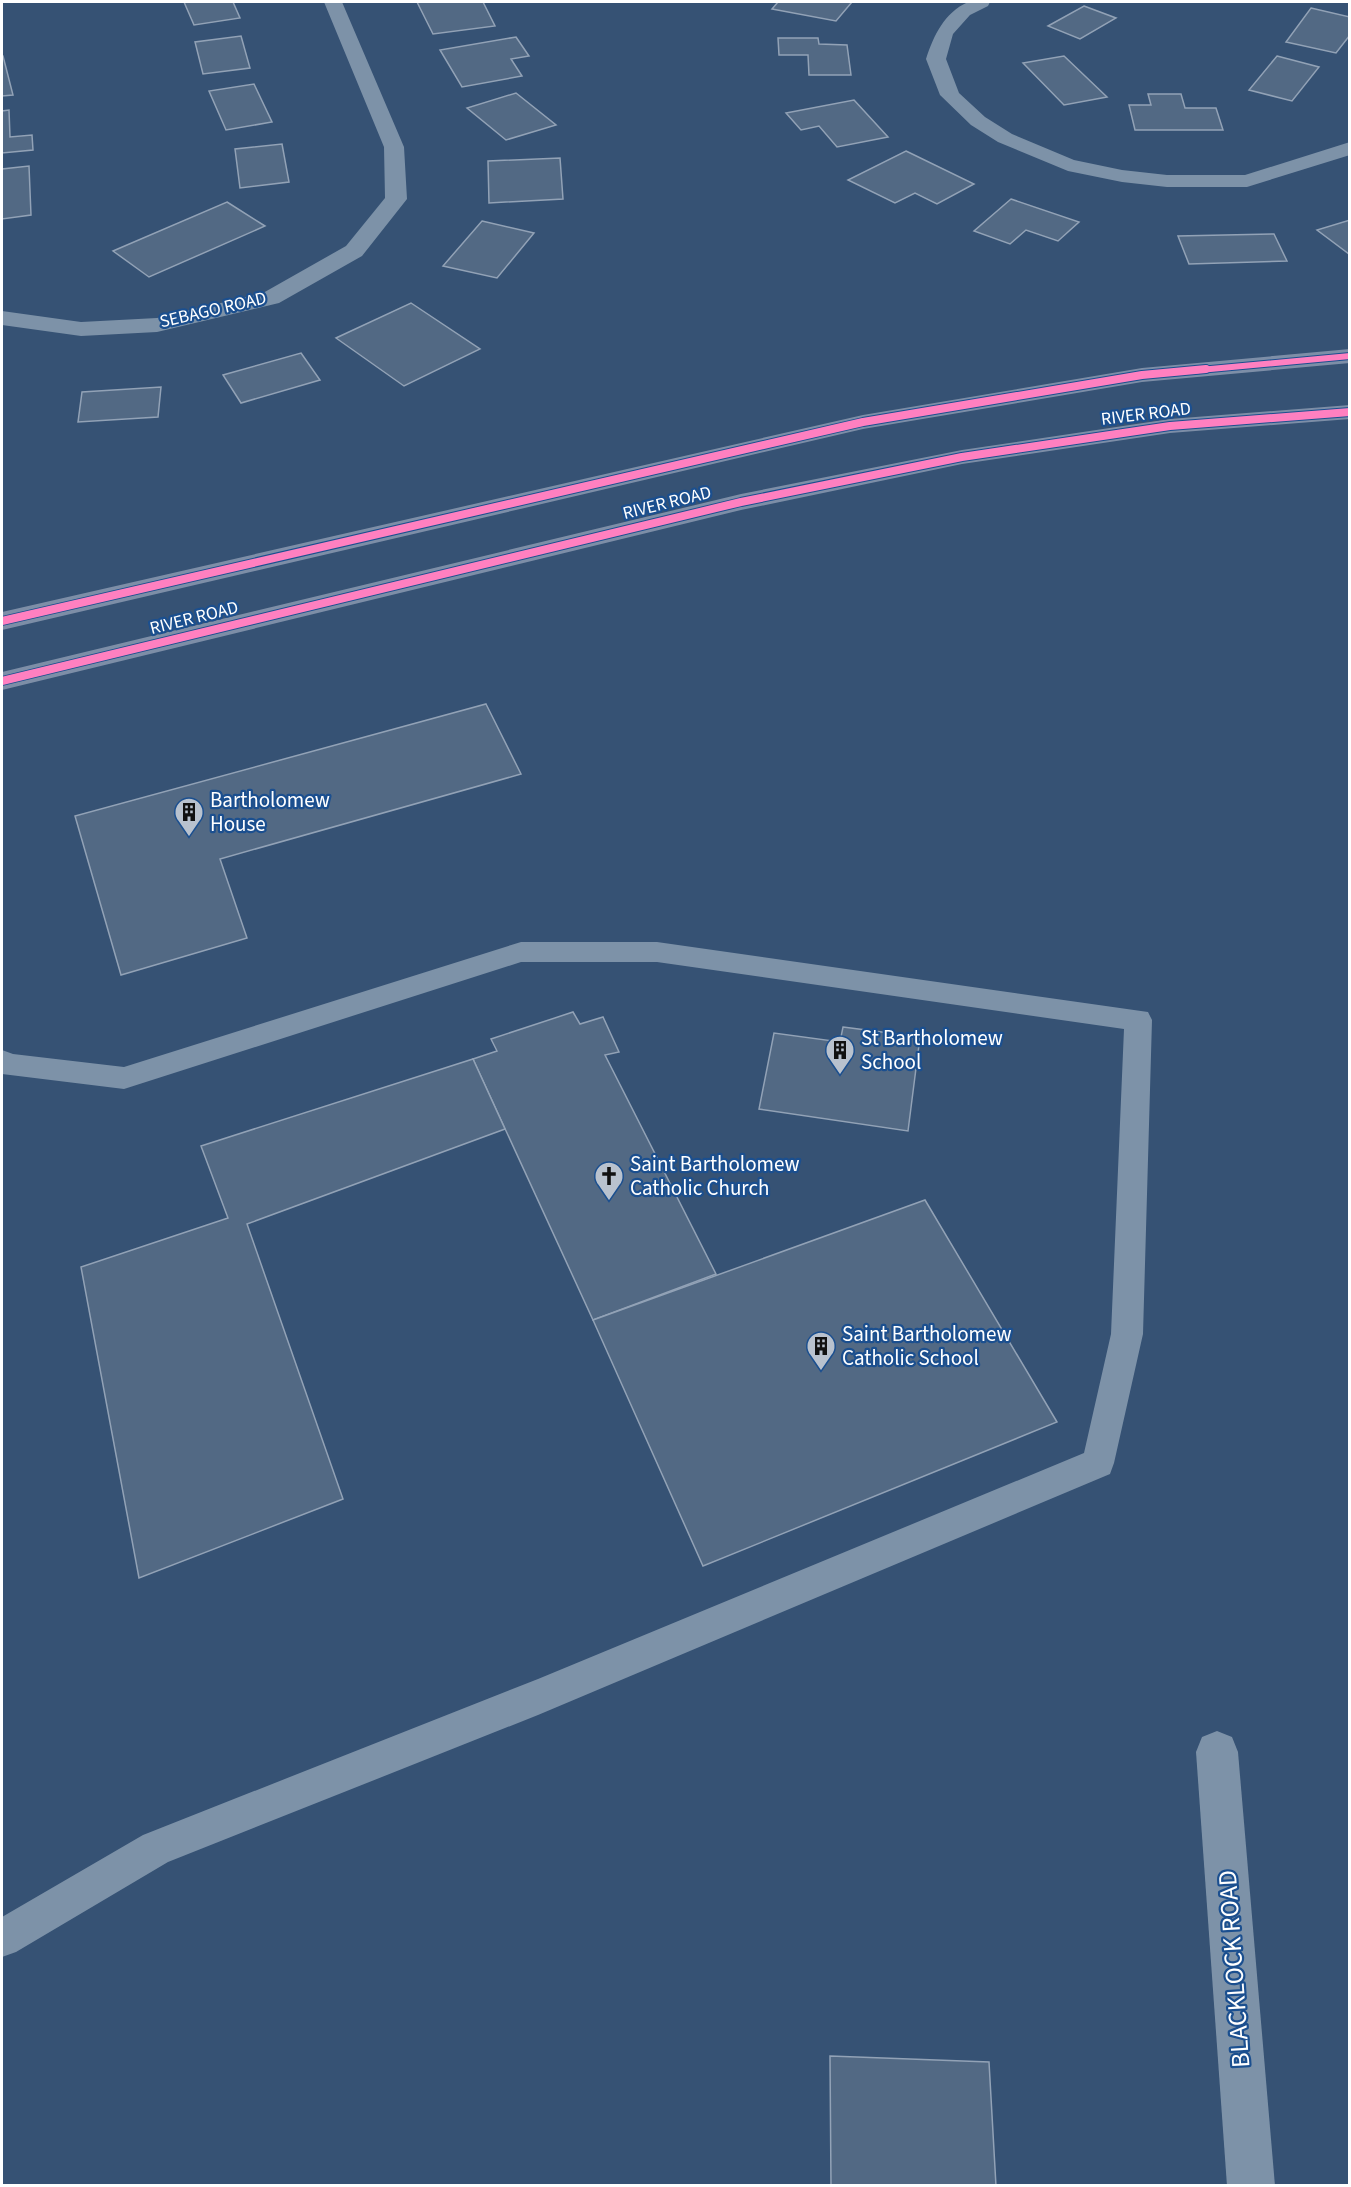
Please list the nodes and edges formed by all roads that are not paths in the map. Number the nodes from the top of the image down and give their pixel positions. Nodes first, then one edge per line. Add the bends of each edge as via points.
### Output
1 (333, 2) edge
2 (981, 2) edge
3 (1350, 148) edge
4 (2, 318) edge
5 (1350, 356) edge
6 (1350, 412) edge
7 (2, 621) edge
8 (2, 681) edge
9 (2, 1061) edge
10 (1217, 1752) dead end
11 (2, 1938) edge
12 (1251, 2186) edge

1 - 4 street, SEBAGO ROAD via 394,147 396,199 354,251 271,298 157,325 81,329
2 - 3 street via 963,11 944,33 936,59 950,95 978,121 1005,138 1068,165 1167,181 1247,181
5 - 7 main road, RIVER ROAD via 1142,375 863,422
6 - 8 main road, RIVER ROAD via 1170,426 951,460 741,502
9 - 11 lane via 124,1078 520,952 657,952 1138,1020 1127,1334 1098,1463 538,1697 156,1848
10 - 12 street, BLACKLOCK ROAD

